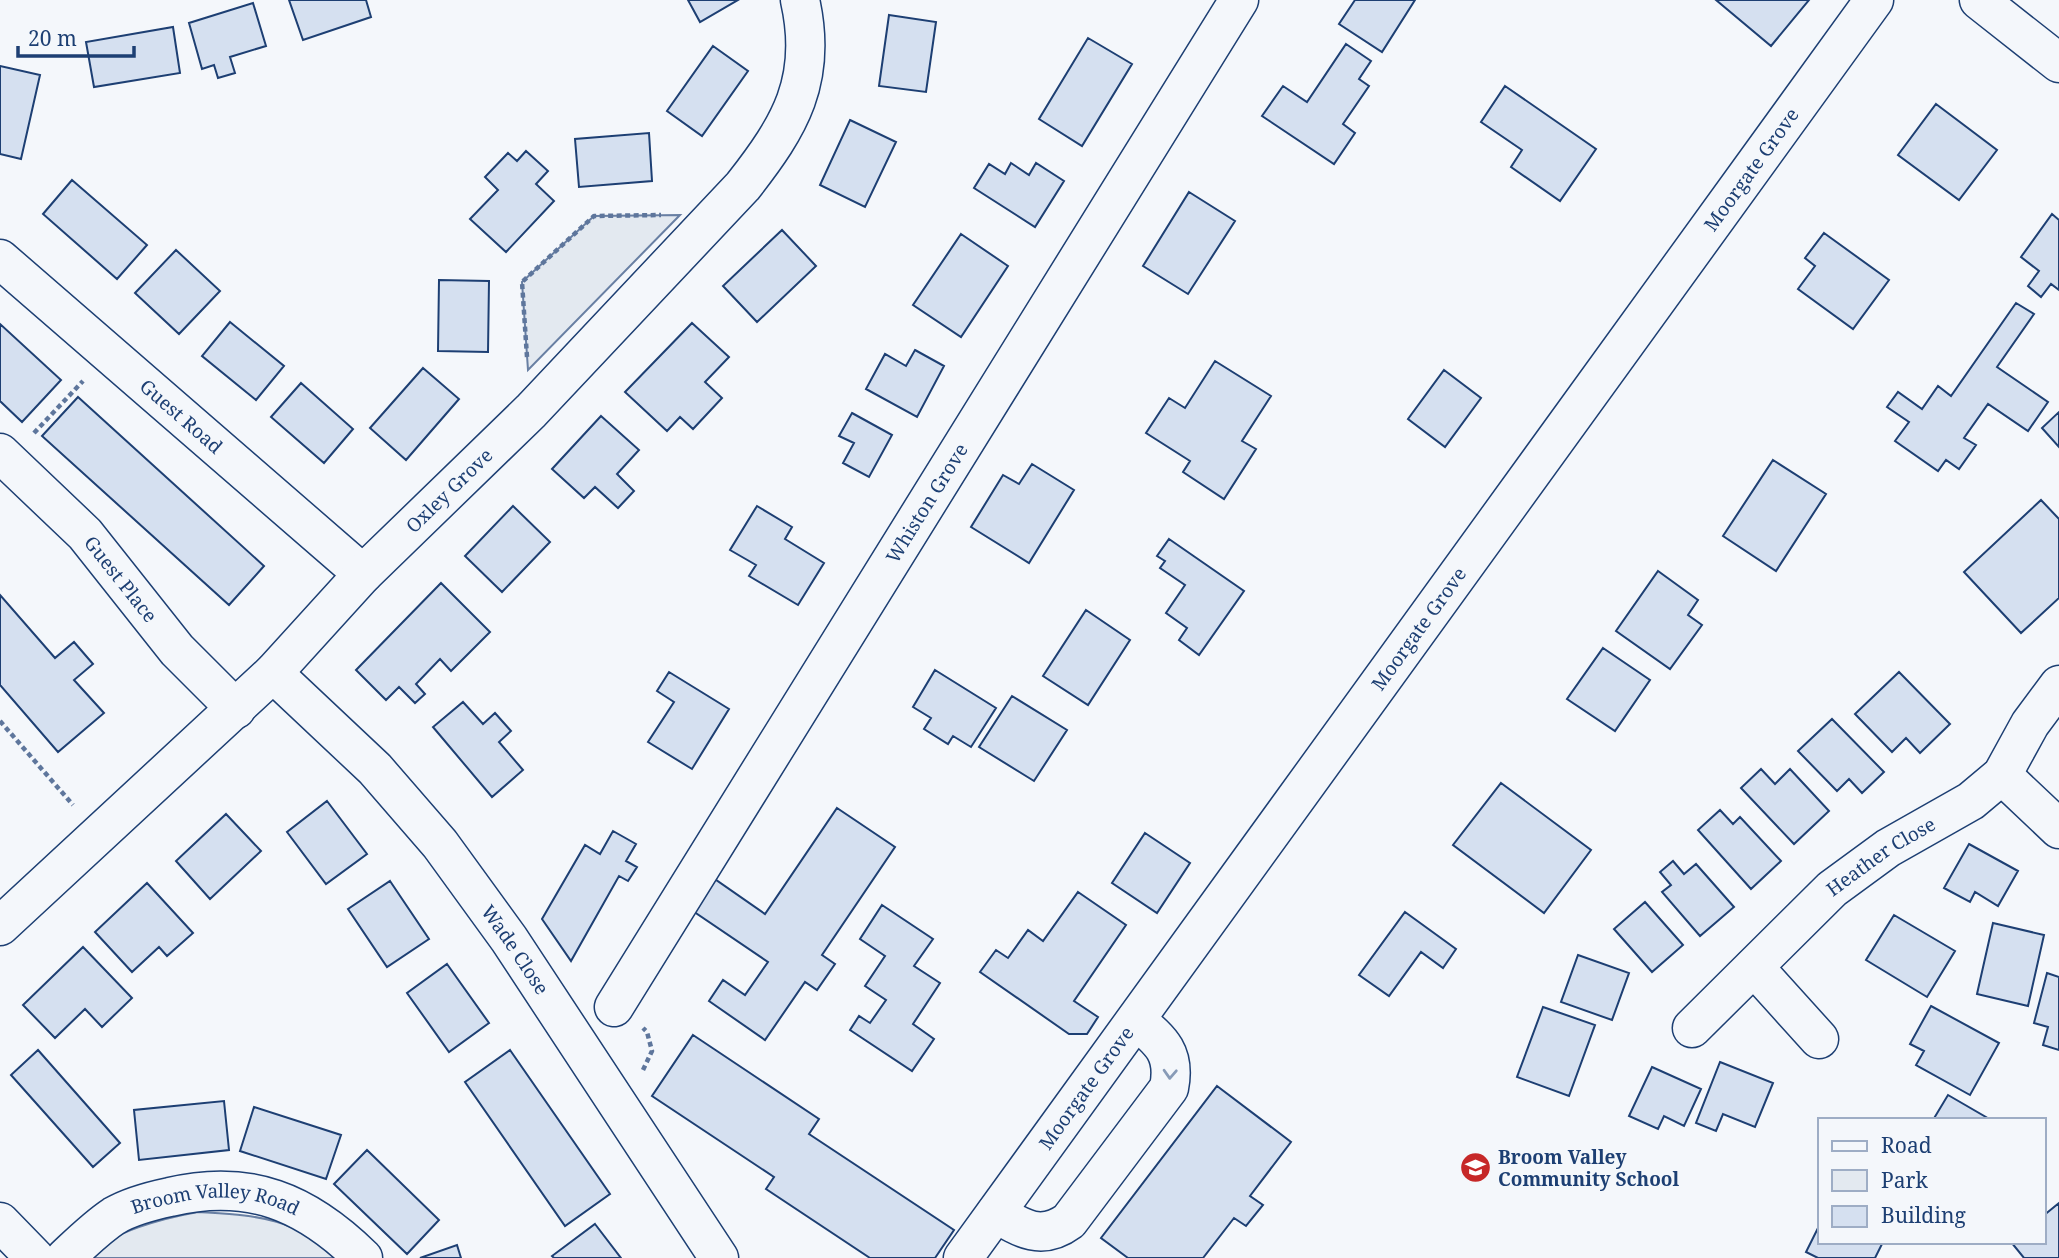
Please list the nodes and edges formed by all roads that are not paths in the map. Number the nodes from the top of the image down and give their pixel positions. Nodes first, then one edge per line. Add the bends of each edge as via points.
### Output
1 (800, 0) edge
2 (1239, 0) edge
3 (1874, 0) edge
4 (1979, 0) edge
5 (2059, 63) edge
6 (0, 259) edge
7 (4, 457) edge
8 (363, 574) junction
9 (273, 673) junction
10 (2059, 685) edge
11 (236, 709) junction
12 (2002, 775) junction
13 (2059, 829) edge
14 (0, 926) edge
15 (1754, 968) junction
16 (614, 1007) road end
17 (1136, 1020) junction
18 (1692, 1028) dead end
19 (1819, 1039) dead end
20 (996, 1213) junction
21 (0, 1222) edge
22 (35, 1258) edge
23 (65, 1258) edge
24 (363, 1258) edge
25 (719, 1258) edge
26 (963, 1258) edge

1 - 8 street, Oxley Grove via 805,48 802,80 792,115 773,148 531,411
2 - 16 street, Whiston Grove
3 - 17 street, Moorgate Grove
4 - 5 street
6 - 8 street, Guest Road
7 - 11 street, Guest Place via 85,534 177,650
8 - 9 street, Oxley Grove
9 - 11 street, Oxley Grove
9 - 25 street, Wade Close via 375,769 440,844 509,939
10 - 12 street, Heather Close via 2030,724
11 - 14 street, Oxley Grove
12 - 13 street
12 - 15 street, Heather Close via 1971,801 1888,848 1832,889
15 - 18 street, Heather Close
15 - 19 street
17 - 20 street, Moorgate Grove
17 -> 20 street via 1168,1054 1173,1070 1169,1088 1063,1226 1041,1233 1025,1231
20 - 26 street, Moorgate Grove
21 - 22 street
23 - 24 street, Broom Valley Road via 115,1216 147,1202 226,1189 263,1194 293,1206 323,1222

